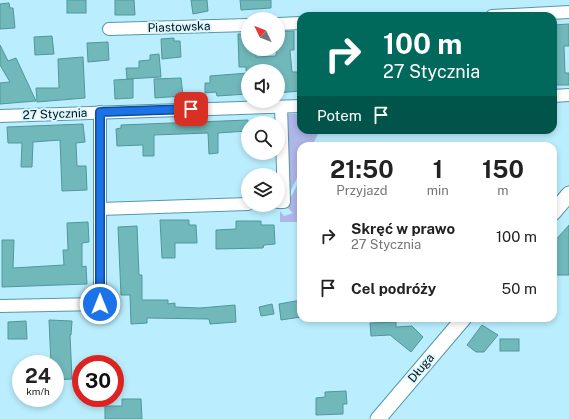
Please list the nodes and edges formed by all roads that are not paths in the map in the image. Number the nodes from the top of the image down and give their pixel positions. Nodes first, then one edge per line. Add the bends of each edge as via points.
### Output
1 (569, 12) edge
2 (557, 13) edge
3 (297, 23) edge
4 (285, 24) edge
5 (241, 25) edge
6 (109, 29) dead end
7 (569, 95) edge
8 (557, 96) edge
9 (297, 106) edge
10 (285, 107) edge
11 (245, 108) edge
12 (281, 108) edge
13 (100, 112) junction
14 (0, 116) edge
15 (283, 168) edge
16 (569, 194) edge
17 (241, 204) edge
18 (557, 208) edge
19 (100, 209) junction
20 (0, 306) edge
21 (461, 322) edge
22 (378, 419) edge

1 - 2 street
3 - 4 street
5 - 6 street, Piastowska
7 - 8 street
9 - 10 street, 27 Stycznia
11 - 13 street, 27 Stycznia
12 - 15 street
13 - 14 street, 27 Stycznia
13 - 19 street
16 - 18 street
17 - 19 street
19 - 20 street via 100,304
21 - 22 street, Długa

